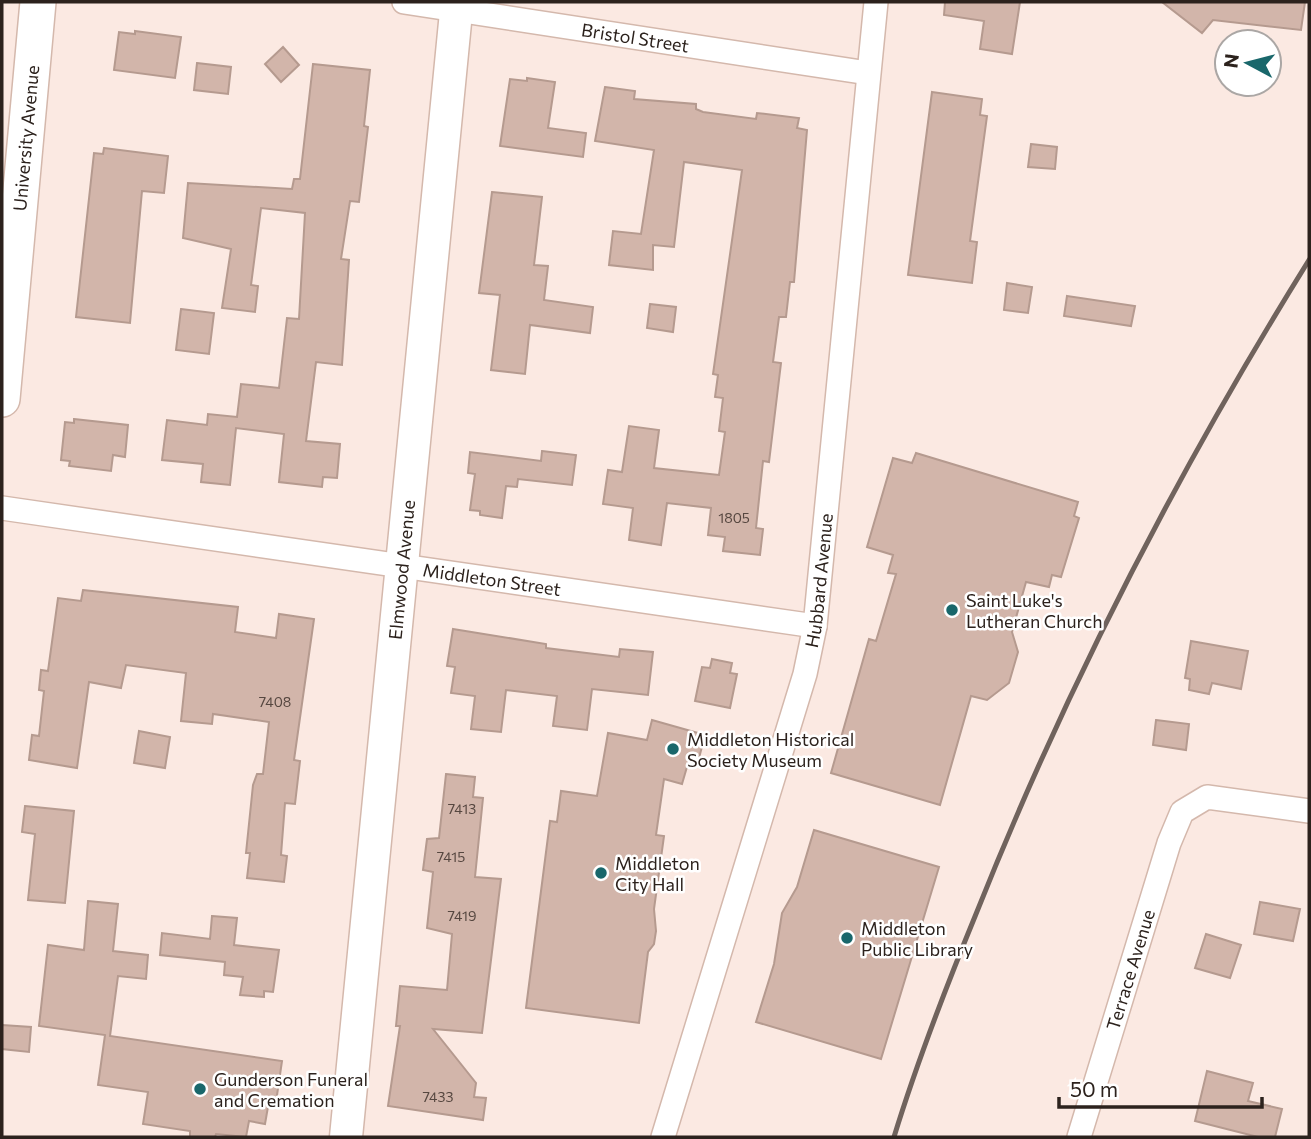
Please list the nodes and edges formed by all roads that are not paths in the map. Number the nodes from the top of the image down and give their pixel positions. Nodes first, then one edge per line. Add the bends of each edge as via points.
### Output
1 (38, 2) edge
2 (404, 2) edge
3 (876, 2) edge
4 (456, 6) edge
5 (868, 73) junction
6 (2, 399) edge
7 (2, 508) edge
8 (400, 565) junction
9 (815, 626) junction
10 (1309, 811) edge
11 (346, 1137) edge
12 (663, 1137) edge
13 (1079, 1137) edge

1 - 6 main road, University Avenue
2 - 4 street, Bristol Street
3 - 5 street, Hubbard Avenue
4 - 5 street, Bristol Street
4 - 8 street, Elmwood Avenue
5 - 9 street, Hubbard Avenue
7 - 8 street, Middleton Street
8 - 9 street, Middleton Street
8 - 11 street, Elmwood Avenue
9 - 12 street, Hubbard Avenue
10 - 13 street, Terrace Avenue via 1207,797 1182,812

